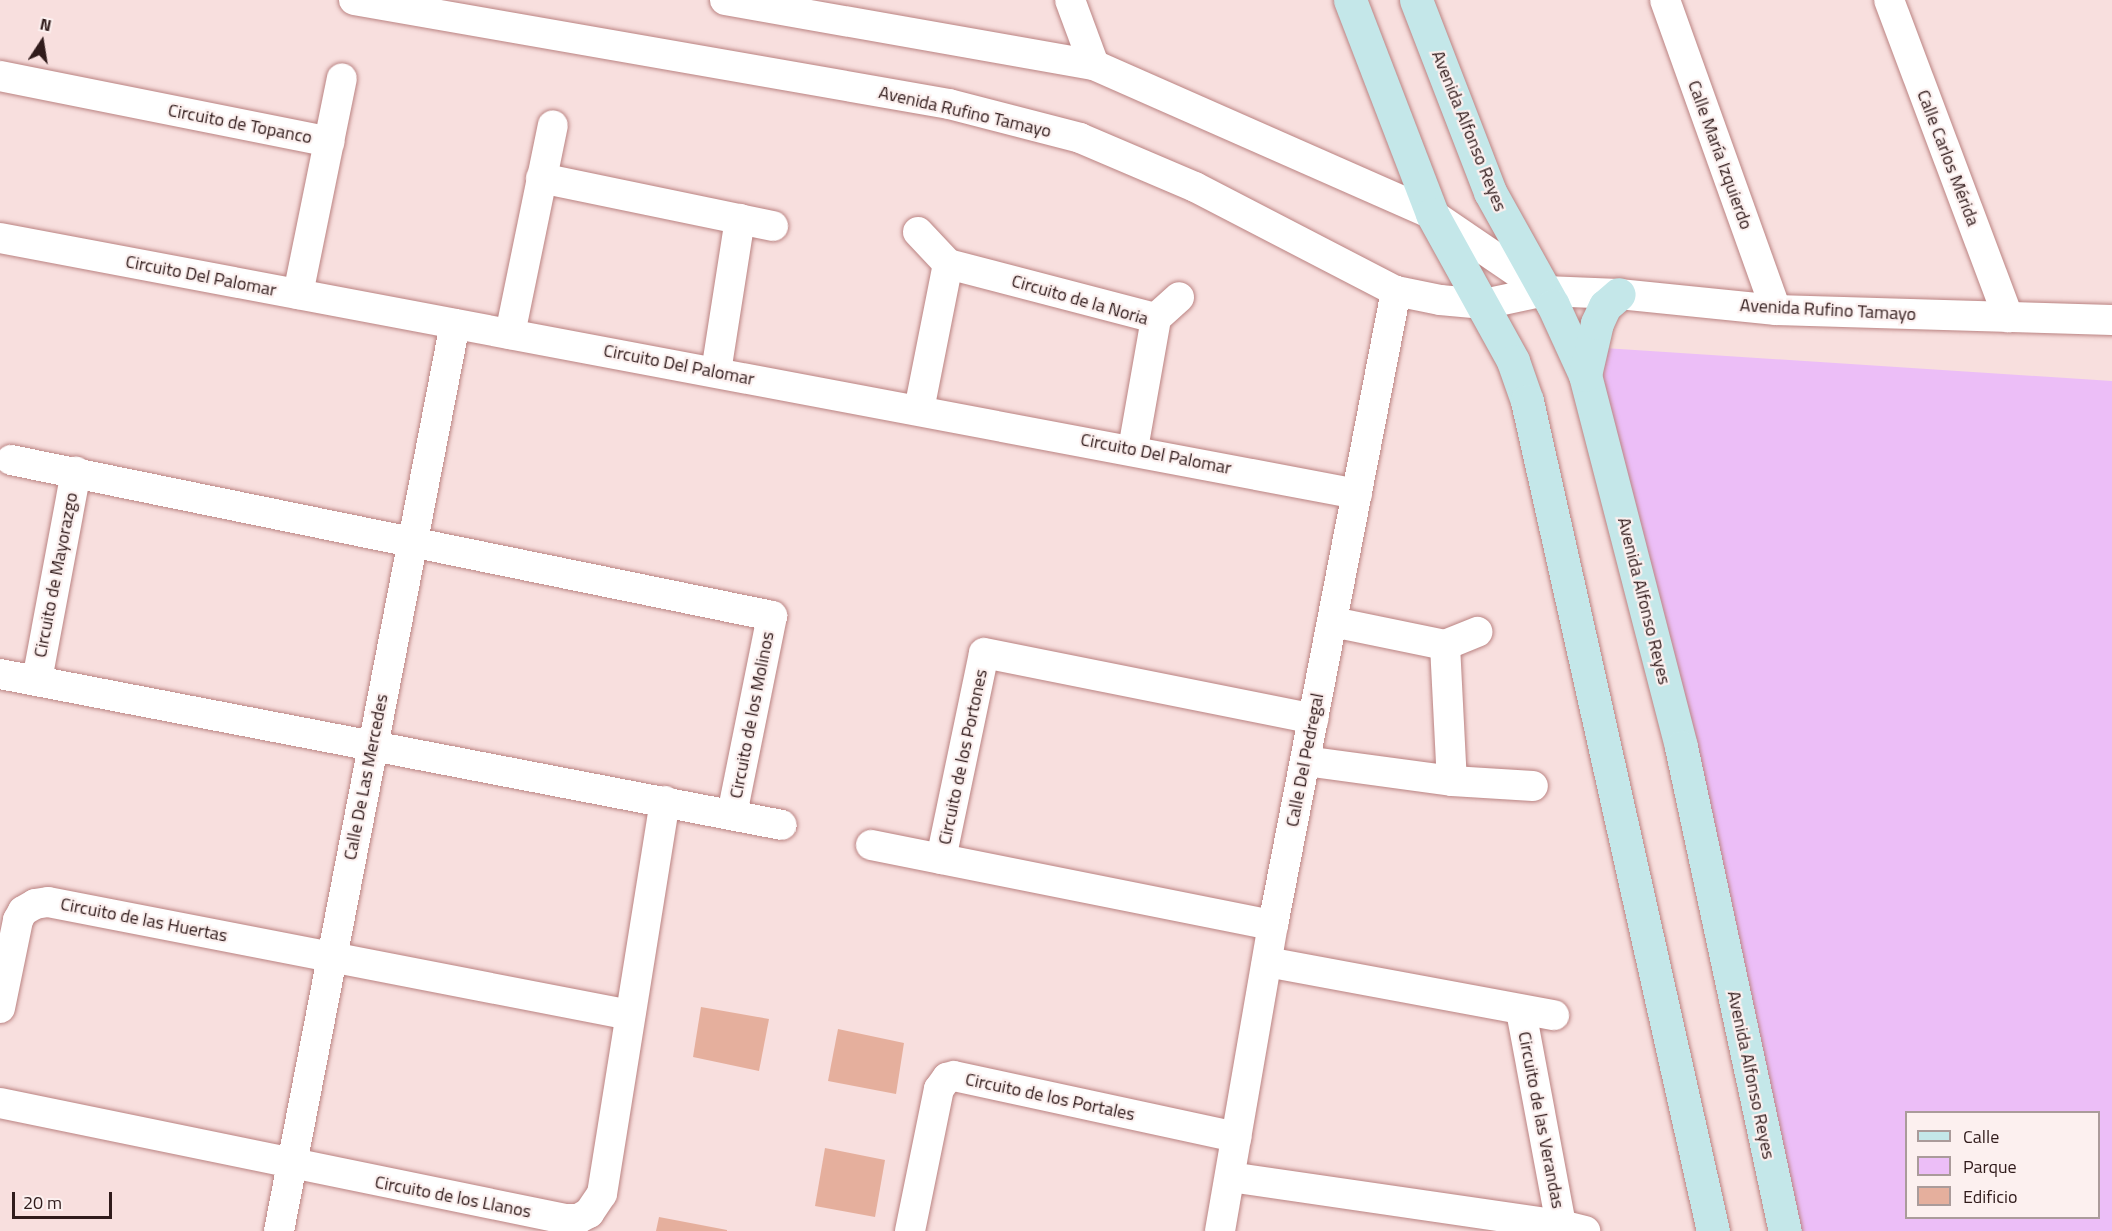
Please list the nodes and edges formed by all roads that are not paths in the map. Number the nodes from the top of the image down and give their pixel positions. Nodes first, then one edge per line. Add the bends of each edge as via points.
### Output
1 (354, 0) edge
2 (725, 0) edge
3 (1070, 0) edge
4 (1350, 0) edge
5 (1416, 0) edge
6 (1665, 0) edge
7 (1889, 0) edge
8 (1094, 65) junction
9 (0, 76) edge
10 (342, 78) dead end
11 (553, 125) dead end
12 (329, 142) junction
13 (541, 178) junction
14 (1432, 214) junction
15 (740, 219) junction
16 (773, 226) dead end
17 (918, 232) dead end
18 (0, 238) edge
19 (948, 264) junction
20 (1396, 291) junction
21 (1545, 291) junction
22 (298, 294) junction
23 (1619, 294) junction
24 (1179, 297) dead end
25 (1484, 304) junction
26 (1776, 310) junction
27 (2008, 317) junction
28 (1156, 318) junction
29 (2112, 320) edge
30 (455, 324) junction
31 (510, 334) junction
32 (716, 372) junction
33 (1585, 375) junction
34 (919, 410) junction
35 (1133, 449) junction
36 (11, 460) dead end
37 (76, 472) junction
38 (1357, 494) junction
39 (412, 540) junction
40 (1333, 622) junction
41 (1478, 632) dead end
42 (1445, 645) junction
43 (0, 674) edge
44 (36, 680) junction
45 (1313, 719) junction
46 (372, 746) junction
47 (1305, 760) junction
48 (1452, 782) junction
49 (1533, 786) dead end
50 (665, 801) junction
51 (732, 815) junction
52 (782, 825) dead end
53 (871, 845) dead end
54 (941, 859) junction
55 (1273, 925) junction
56 (331, 956) junction
57 (1267, 962) junction
58 (0, 1008) edge
59 (1521, 1011) junction
60 (630, 1015) junction
61 (1554, 1016) dead end
62 (3, 1105) edge
63 (1237, 1137) junction
64 (291, 1164) junction
65 (1230, 1177) junction
66 (1573, 1228) edge
67 (279, 1231) edge
68 (910, 1231) edge
69 (1220, 1231) edge
70 (1713, 1231) edge
71 (1785, 1231) edge

1 - 20 street, Avenida Rufino Tamayo via 949,104 1080,138 1195,188
2 - 8 street
3 - 8 street
4 - 14 street
5 - 21 street, Avenida Alfonso Reyes via 1490,192
6 - 26 street, Calle María Izquierdo
7 - 27 street, Calle Carlos Mérida
8 - 14 street
9 - 12 street, Circuito de Topanco
10 - 12 street
11 - 13 street
12 - 22 street, Circuito de Topanco
13 - 15 street
13 - 31 street
14 - 21 street
14 - 25 street
15 - 16 street
15 - 32 street
17 - 19 street
18 - 22 street, Circuito Del Palomar
19 - 28 street, Circuito de la Noria
19 - 34 street
20 - 25 street, Avenida Rufino Tamayo
20 - 38 street, Calle Del Pedregal
21 - 23 street, Avenida Rufino Tamayo
21 - 25 street, Avenida Rufino Tamayo
21 - 33 street, Avenida Alfonso Reyes
22 - 30 street, Circuito Del Palomar
23 - 26 street, Avenida Rufino Tamayo
23 - 33 street via 1605,306 1597,323
24 - 28 street
25 - 70 street via 1513,361 1527,401
26 - 27 street, Avenida Rufino Tamayo
27 - 29 street, Avenida Rufino Tamayo
28 - 35 street, Circuito de la Noria
30 - 31 street, Circuito Del Palomar
30 - 39 street, Calle De Las Mercedes
31 - 32 street, Circuito Del Palomar
32 - 34 street, Circuito Del Palomar
33 - 71 street, Avenida Alfonso Reyes via 1682,747
34 - 35 street, Circuito Del Palomar
35 - 38 street, Circuito Del Palomar
36 - 37 street
37 - 39 street, Circuito de Mayorazgo
37 - 44 street, Circuito de Mayorazgo
38 - 40 street, Calle Del Pedregal
39 - 46 street, Calle De Las Mercedes
39 - 51 street, Circuito de los Molinos via 772,616
40 - 42 street
40 - 45 street, Calle Del Pedregal
41 - 42 street
42 - 48 street
43 - 44 street
44 - 46 street, Circuito de Mayorazgo
45 - 47 street, Calle Del Pedregal
45 - 54 street, Circuito de los Portones via 984,653
46 - 50 street, Circuito de los Molinos
46 - 56 street, Calle De Las Mercedes
47 - 48 street
47 - 55 street, Calle Del Pedregal
48 - 49 street
50 - 51 street, Circuito de los Molinos
50 - 60 street, Circuito de los Llanos
51 - 52 street
53 - 54 street
54 - 55 street, Circuito de los Portones
55 - 57 street, Calle Del Pedregal
56 - 58 street, Circuito de las Huertas via 48,902 34,904 18,920
56 - 60 street
56 - 64 street, Calle De Las Mercedes
57 - 59 street, Circuito de las Verandas
57 - 63 street, Calle Del Pedregal
59 - 61 street
59 - 66 street, Circuito de las Verandas
60 - 64 street, Circuito de los Llanos via 602,1194 589,1214 578,1219
62 - 64 street
63 - 65 street, Calle Del Pedregal
63 - 68 street, Circuito de los Portales via 954,1076 947,1078 939,1089
64 - 67 street, Calle De Las Mercedes
65 - 66 street, Circuito de las Verandas
65 - 69 street, Calle Del Pedregal

